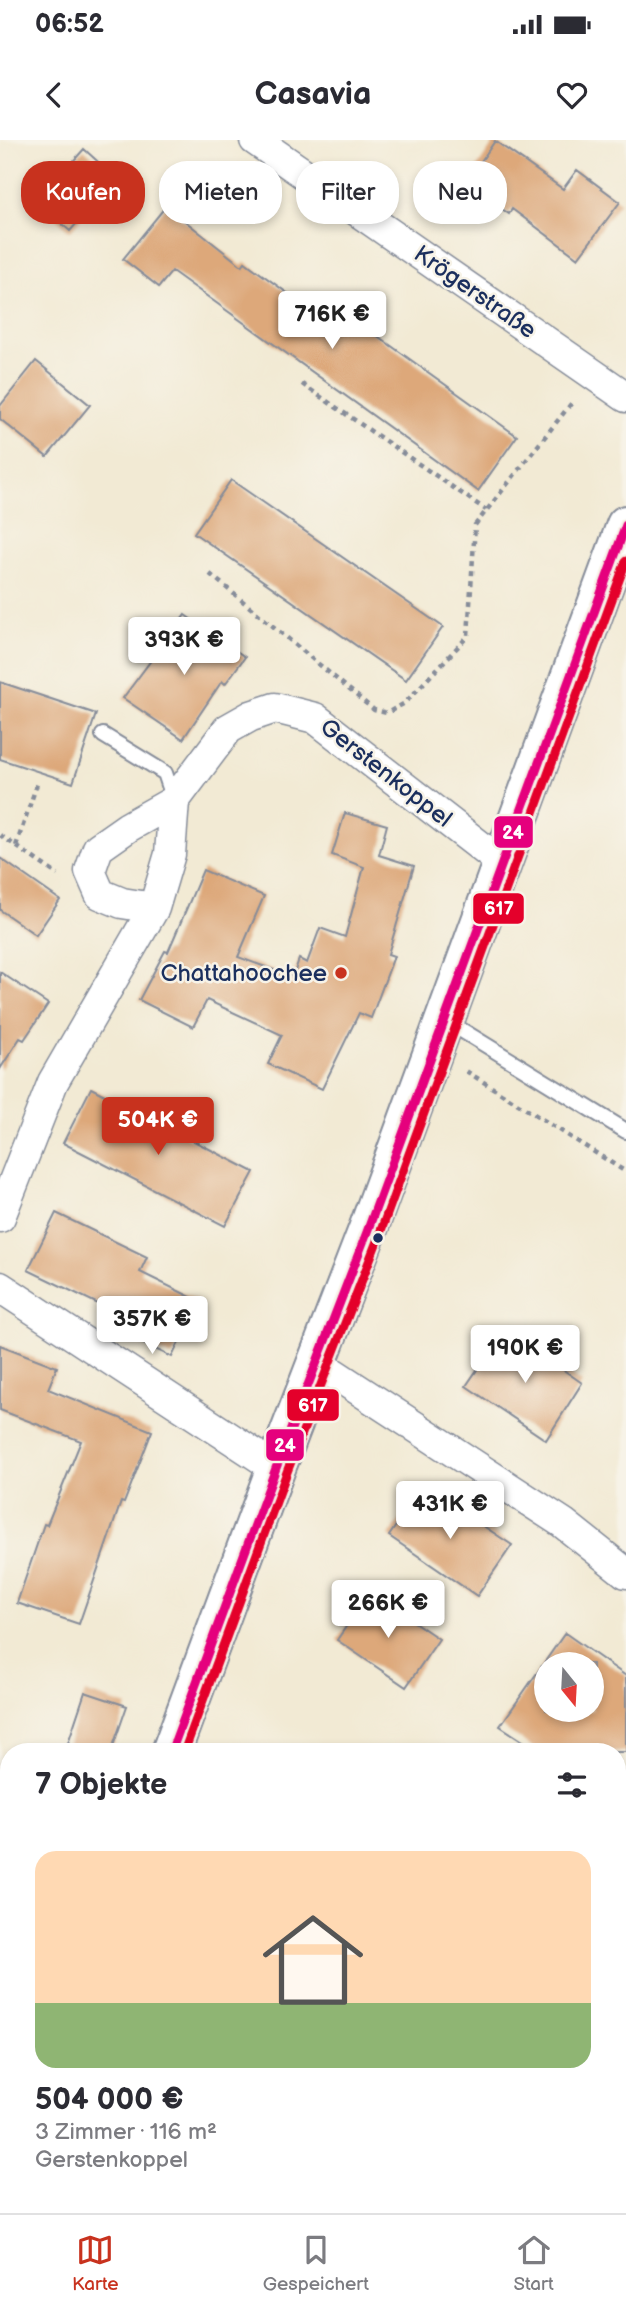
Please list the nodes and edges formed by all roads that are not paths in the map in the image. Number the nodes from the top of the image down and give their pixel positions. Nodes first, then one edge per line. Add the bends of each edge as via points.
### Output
1 (255, 140) edge
2 (626, 397) edge
3 (626, 525) edge
4 (103, 735) dead end
5 (174, 801) junction
6 (502, 863) junction
7 (154, 908) junction
8 (439, 1034) junction
9 (626, 1131) edge
10 (0, 1217) edge
11 (0, 1287) edge
12 (316, 1362) junction
13 (276, 1468) junction
14 (626, 1573) edge
15 (174, 1743) edge

1 - 2 street, Krögerstraße
3 - 6 main road
4 - 5 lane via 165,773
5 - 6 street, Gerstenkoppel via 228,729 275,708 315,718
5 - 7 street via 170,854
5 - 7 street, Gerstenkoppel via 97,848 90,871 100,894
6 - 8 main road
7 - 10 street via 53,1082
8 - 9 lane
8 - 12 main road
11 - 13 street
12 - 13 main road
12 - 14 street via 563,1523
13 - 15 main road

